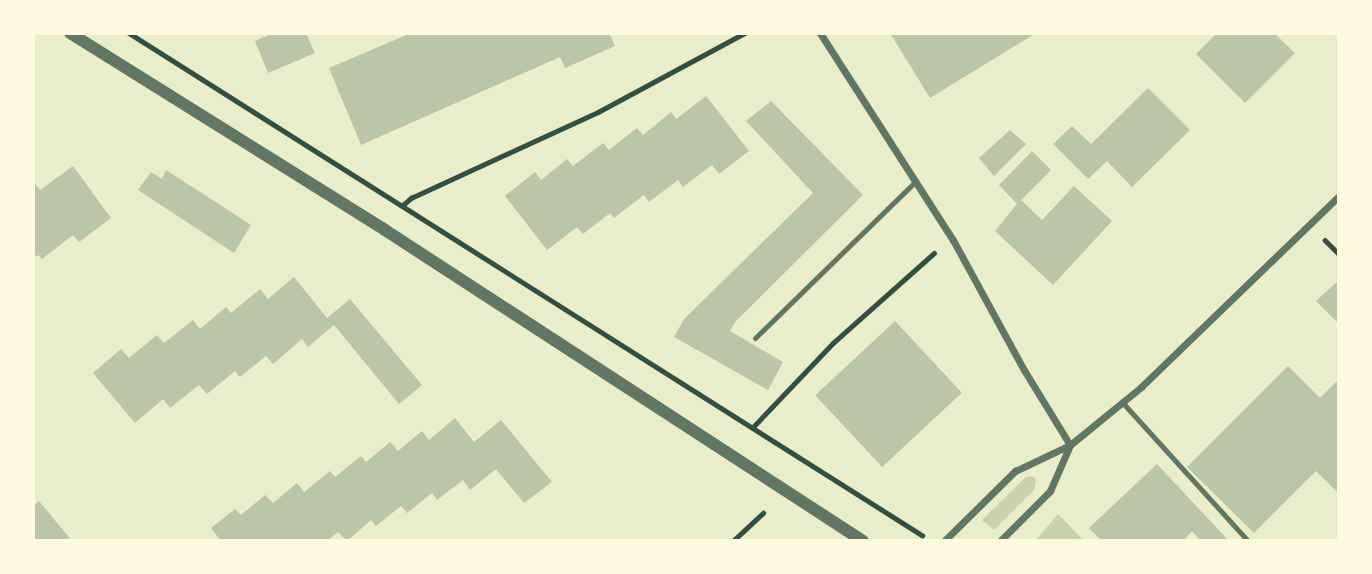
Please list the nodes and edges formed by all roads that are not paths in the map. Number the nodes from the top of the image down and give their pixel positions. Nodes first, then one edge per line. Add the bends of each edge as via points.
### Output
1 (70, 33) edge
2 (820, 33) edge
3 (916, 181) junction
4 (1339, 196) edge
5 (755, 338) dead end
6 (1122, 402) junction
7 (1070, 445) junction
8 (863, 541) edge
9 (944, 541) edge
10 (1000, 541) edge
11 (1248, 541) edge

1 - 8 street via 365,217
2 - 3 street
3 - 5 lane
3 - 7 street
4 - 6 street
6 - 7 street
6 - 11 lane
7 - 9 street via 1015,471
7 - 10 street via 1050,491

